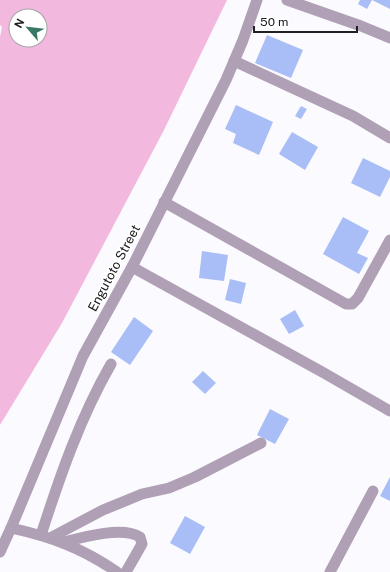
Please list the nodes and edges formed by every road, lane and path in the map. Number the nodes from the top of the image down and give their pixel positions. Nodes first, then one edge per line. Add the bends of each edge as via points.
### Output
1 (257, 0) edge
2 (287, 0) edge
3 (390, 38) edge
4 (234, 61) junction
5 (390, 138) edge
6 (164, 202) junction
7 (390, 240) edge
8 (132, 267) junction
9 (111, 364) dead end
10 (390, 411) edge
11 (261, 443) dead end
12 (373, 491) dead end
13 (11, 528) junction
14 (45, 536) junction
15 (64, 542) junction
16 (0, 552) edge
17 (117, 572) edge
18 (126, 572) edge
19 (330, 572) edge

1 - 4 street, Engutoto Street
2 - 3 street
4 - 5 street via 353,116
4 - 6 street, Engutoto Street
6 - 7 street via 346,304 352,304 358,298
6 - 8 street, Engutoto Street
8 - 10 street
8 - 13 street, Engutoto Street via 83,356
9 - 14 street via 97,388 66,462
11 - 14 street via 195,477 169,488 142,494
12 - 19 street
13 - 14 street
13 - 16 street, Engutoto Street
14 - 15 street
15 - 17 street
15 - 18 street via 107,534 135,534 142,544

